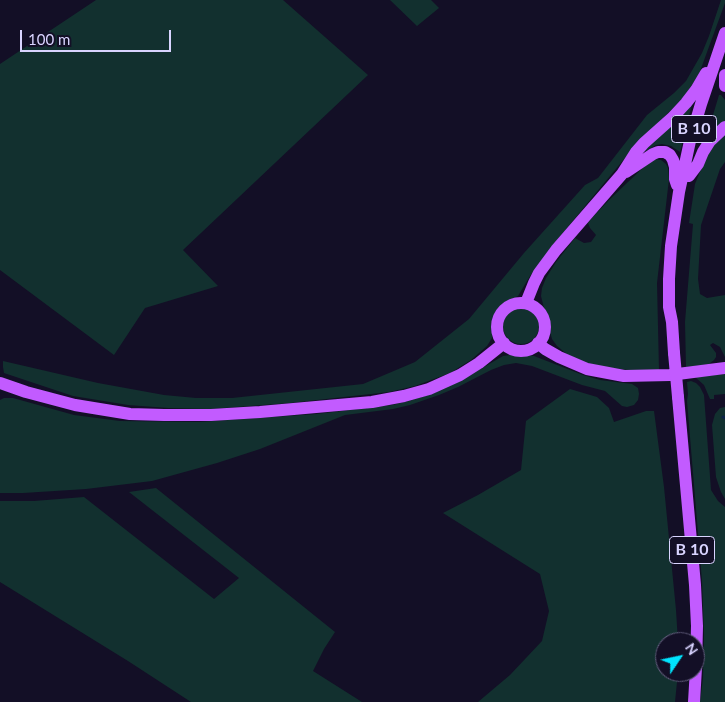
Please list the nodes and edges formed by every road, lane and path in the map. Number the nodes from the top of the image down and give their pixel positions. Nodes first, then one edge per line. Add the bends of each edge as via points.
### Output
1 (725, 33) edge
2 (725, 55) edge
3 (714, 66) junction
4 (725, 75) edge
5 (725, 86) edge
6 (725, 127) edge
7 (622, 174) junction
8 (689, 176) junction
9 (679, 192) junction
10 (526, 304) junction
11 (672, 322) junction
12 (504, 343) junction
13 (538, 343) junction
14 (725, 368) edge
15 (0, 383) edge
16 (694, 702) edge

1 - 3 main road, B 10
2 - 8 main road, B 10
3 - 7 main road via 705,73 686,103 636,152
3 - 9 main road, B 10 via 690,141
4 - 5 main road
6 - 8 main road via 710,141
7 - 9 main road via 653,154 665,152 673,160
7 - 10 main road via 545,265
8 - 11 main road, B 10
9 - 11 main road, B 10 via 669,279
10 - 12 main road via 508,306 500,315 497,327
10 - 13 main road via 540,312 544,322
11 - 16 main road, B 10, bridge via 695,585
12 - 13 main road via 521,350
12 - 15 main road via 480,363 429,389 372,402 260,412 130,414 75,405
13 - 14 main road via 559,357 587,369 624,376 670,375

